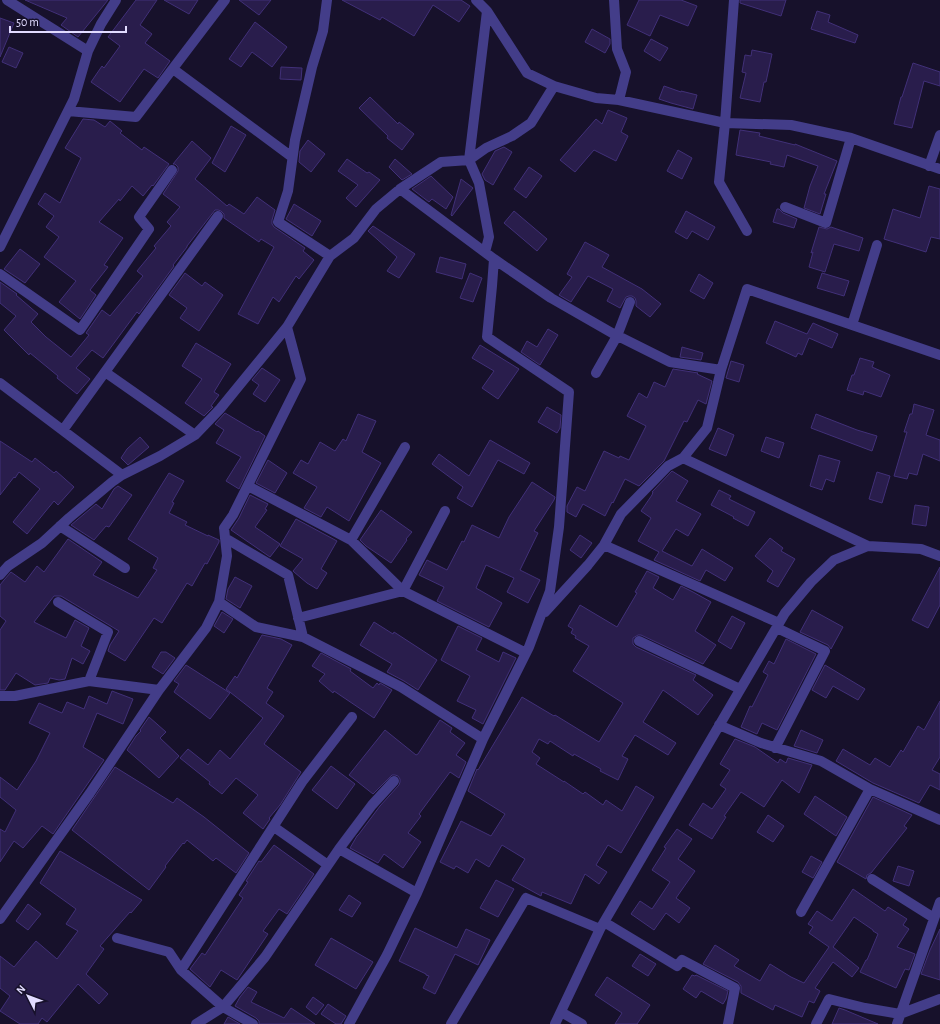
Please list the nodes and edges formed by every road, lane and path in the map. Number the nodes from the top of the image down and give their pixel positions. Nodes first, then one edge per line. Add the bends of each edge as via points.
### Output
1 (7, 0) edge
2 (116, 0) edge
3 (225, 0) edge
4 (327, 0) edge
5 (476, 0) edge
6 (614, 0) edge
7 (734, 0) edge
8 (487, 11) junction
9 (88, 51) junction
10 (173, 69) junction
11 (554, 86) junction
12 (619, 100) junction
13 (68, 111) junction
14 (725, 123) junction
15 (940, 134) edge
16 (851, 138) junction
17 (292, 157) junction
18 (469, 160) junction
19 (930, 166) junction
20 (940, 168) edge
21 (172, 170) dead end
22 (400, 189) junction
23 (785, 207) dead end
24 (218, 216) dead end
25 (747, 231) dead end
26 (877, 245) dead end
27 (0, 247) edge
28 (485, 252) junction
29 (330, 256) junction
30 (494, 259) junction
31 (0, 274) edge
32 (630, 302) dead end
33 (852, 325) junction
34 (287, 327) junction
35 (617, 336) junction
36 (940, 355) edge
37 (720, 370) junction
38 (105, 372) junction
39 (596, 373) dead end
40 (0, 383) edge
41 (63, 430) junction
42 (196, 435) junction
43 (405, 447) dead end
44 (683, 458) junction
45 (122, 475) junction
46 (248, 486) junction
47 (445, 511) dead end
48 (60, 526) junction
49 (225, 538) junction
50 (352, 540) junction
51 (604, 545) junction
52 (868, 546) junction
53 (940, 556) edge
54 (125, 568) dead end
55 (0, 575) edge
56 (403, 591) junction
57 (58, 602) dead end
58 (219, 602) junction
59 (540, 617) junction
60 (298, 618) junction
61 (778, 625) junction
62 (303, 637) junction
63 (639, 641) dead end
64 (526, 653) junction
65 (89, 681) junction
66 (740, 689) junction
67 (160, 690) junction
68 (0, 696) edge
69 (352, 717) dead end
70 (719, 725) junction
71 (483, 739) junction
72 (775, 748) junction
73 (394, 781) dead end
74 (870, 789) junction
75 (940, 820) edge
76 (274, 827) junction
77 (339, 849) junction
78 (328, 865) junction
79 (872, 879) dead end
80 (417, 893) junction
81 (940, 902) edge
82 (801, 912) dead end
83 (934, 918) junction
84 (0, 919) edge
85 (602, 925) junction
86 (117, 938) dead end
87 (181, 970) junction
88 (940, 999) edge
89 (223, 1007) junction
90 (561, 1012) junction
91 (900, 1014) junction
92 (196, 1024) edge
93 (253, 1024) edge
94 (349, 1024) edge
95 (451, 1024) edge
96 (555, 1024) edge
97 (582, 1024) edge
98 (728, 1024) edge
99 (816, 1024) edge
100 (896, 1024) edge

1 - 9 street
2 - 9 street
3 - 10 street
4 - 17 street via 323,31 312,67
5 - 8 street
6 - 12 street via 617,49 626,72
7 - 14 street
8 - 11 street via 527,72
8 - 18 street
9 - 13 street
10 - 13 street via 136,117
10 - 17 street
11 - 12 street via 596,98
11 - 18 street via 531,124
12 - 14 street
13 - 27 street
14 - 16 street via 791,125
14 - 25 street via 719,182
15 - 19 street
16 - 19 street
16 - 23 street via 826,223
17 - 29 street via 288,191 278,222
18 - 22 street via 441,162
18 - 28 street via 479,183 488,237
19 - 20 street
21 - 31 street via 139,217 149,229 80,330
22 - 28 street
22 - 29 street via 376,209 354,238
24 - 38 street
26 - 33 street
28 - 30 street
29 - 34 street
30 - 35 street via 551,298
30 - 59 street via 487,337 569,392 559,527 550,591
32 - 35 street
33 - 36 street
33 - 37 street via 747,289
34 - 42 street
34 - 46 street via 301,379
35 - 37 street via 670,362
35 - 39 street
37 - 44 street via 707,428
38 - 41 street
38 - 42 street
40 - 41 street
41 - 45 street
42 - 45 street
43 - 50 street
44 - 51 street via 668,466 621,514
44 - 52 street
45 - 48 street
46 - 49 street via 224,528
46 - 50 street
47 - 56 street
48 - 54 street
48 - 55 street
49 - 58 street via 227,556
49 - 60 street via 288,575
50 - 56 street
51 - 59 street
51 - 61 street
52 - 53 street via 921,549
52 - 61 street via 834,560 811,582
56 - 60 street
56 - 64 street
57 - 65 street via 108,632
58 - 62 street via 256,627
58 - 67 street via 206,628
59 - 64 street
60 - 62 street
61 - 66 street
61 - 72 street via 825,651
62 - 71 street via 401,687
63 - 66 street
64 - 71 street
65 - 67 street
65 - 68 street via 15,696
66 - 70 street
67 - 84 street
69 - 76 street via 302,782
70 - 72 street
70 - 85 street
71 - 80 street
72 - 74 street via 821,761
73 - 77 street via 372,805
74 - 75 street
74 - 82 street
76 - 78 street
76 - 87 street
77 - 78 street
77 - 80 street
78 - 89 street via 265,957
79 - 83 street
80 - 94 street
81 - 83 street
83 - 91 street
85 - 90 street
85 - 95 street via 526,898
85 - 98 street via 677,966 682,960 734,988
86 - 87 street via 169,952
87 - 89 street
88 - 91 street
89 - 92 street
89 - 93 street
90 - 96 street
90 - 97 street
91 - 99 street via 829,999
91 - 100 street

